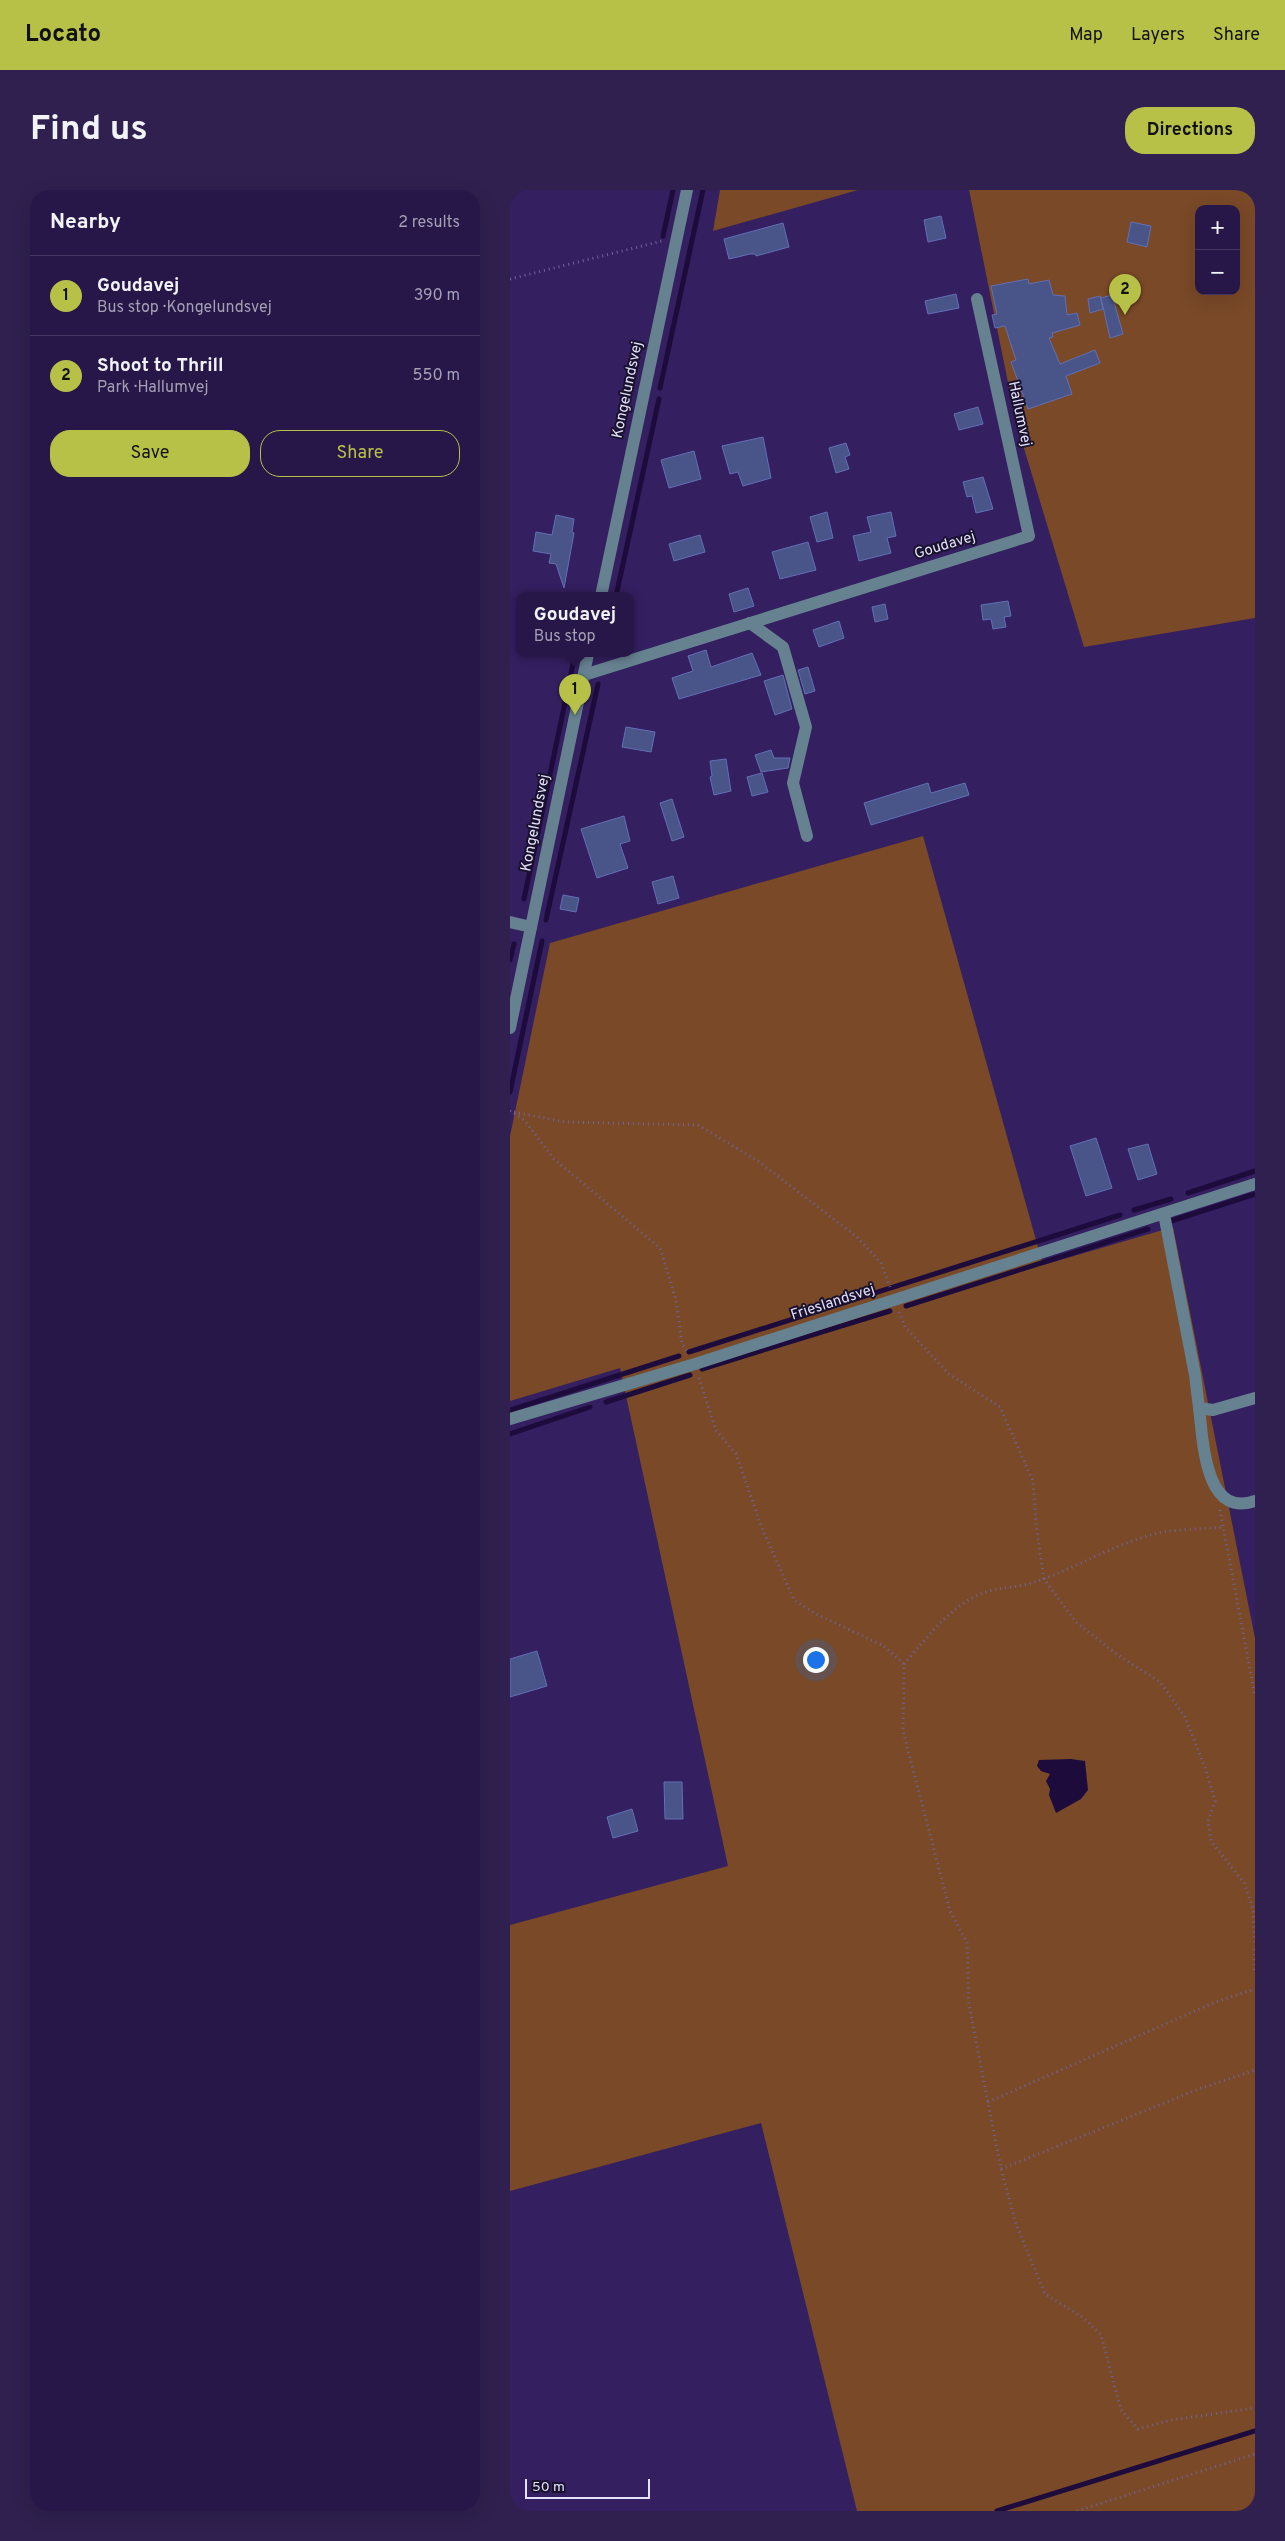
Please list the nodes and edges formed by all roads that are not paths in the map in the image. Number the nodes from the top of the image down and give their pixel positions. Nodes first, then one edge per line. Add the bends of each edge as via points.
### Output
1 (687, 190) edge
2 (977, 299) dead end
3 (1029, 536) joint
4 (601, 592) edge
5 (750, 624) junction
6 (587, 657) edge
7 (584, 675) junction
8 (807, 836) dead end
9 (510, 922) edge
10 (531, 927) junction
11 (510, 1028) edge
12 (1255, 1184) edge
13 (1164, 1214) junction
14 (1255, 1398) edge
15 (1199, 1408) junction
16 (510, 1419) edge
17 (1255, 1501) edge

1 - 4 street, Kongelundsvej
2 - 3 street, Hallumvej
3 - 5 street, Goudavej
5 - 7 street, Goudavej
5 - 8 street via 783,647 806,728 793,783
6 - 7 street, Kongelundsvej
7 - 10 street, Kongelundsvej
9 - 10 street
10 - 11 street, Kongelundsvej
12 - 13 street, Frieslandsvej
13 - 15 street
13 - 16 street, Frieslandsvej via 695,1364
14 - 15 street via 1213,1410
15 - 17 street via 1208,1473 1215,1490 1232,1501

